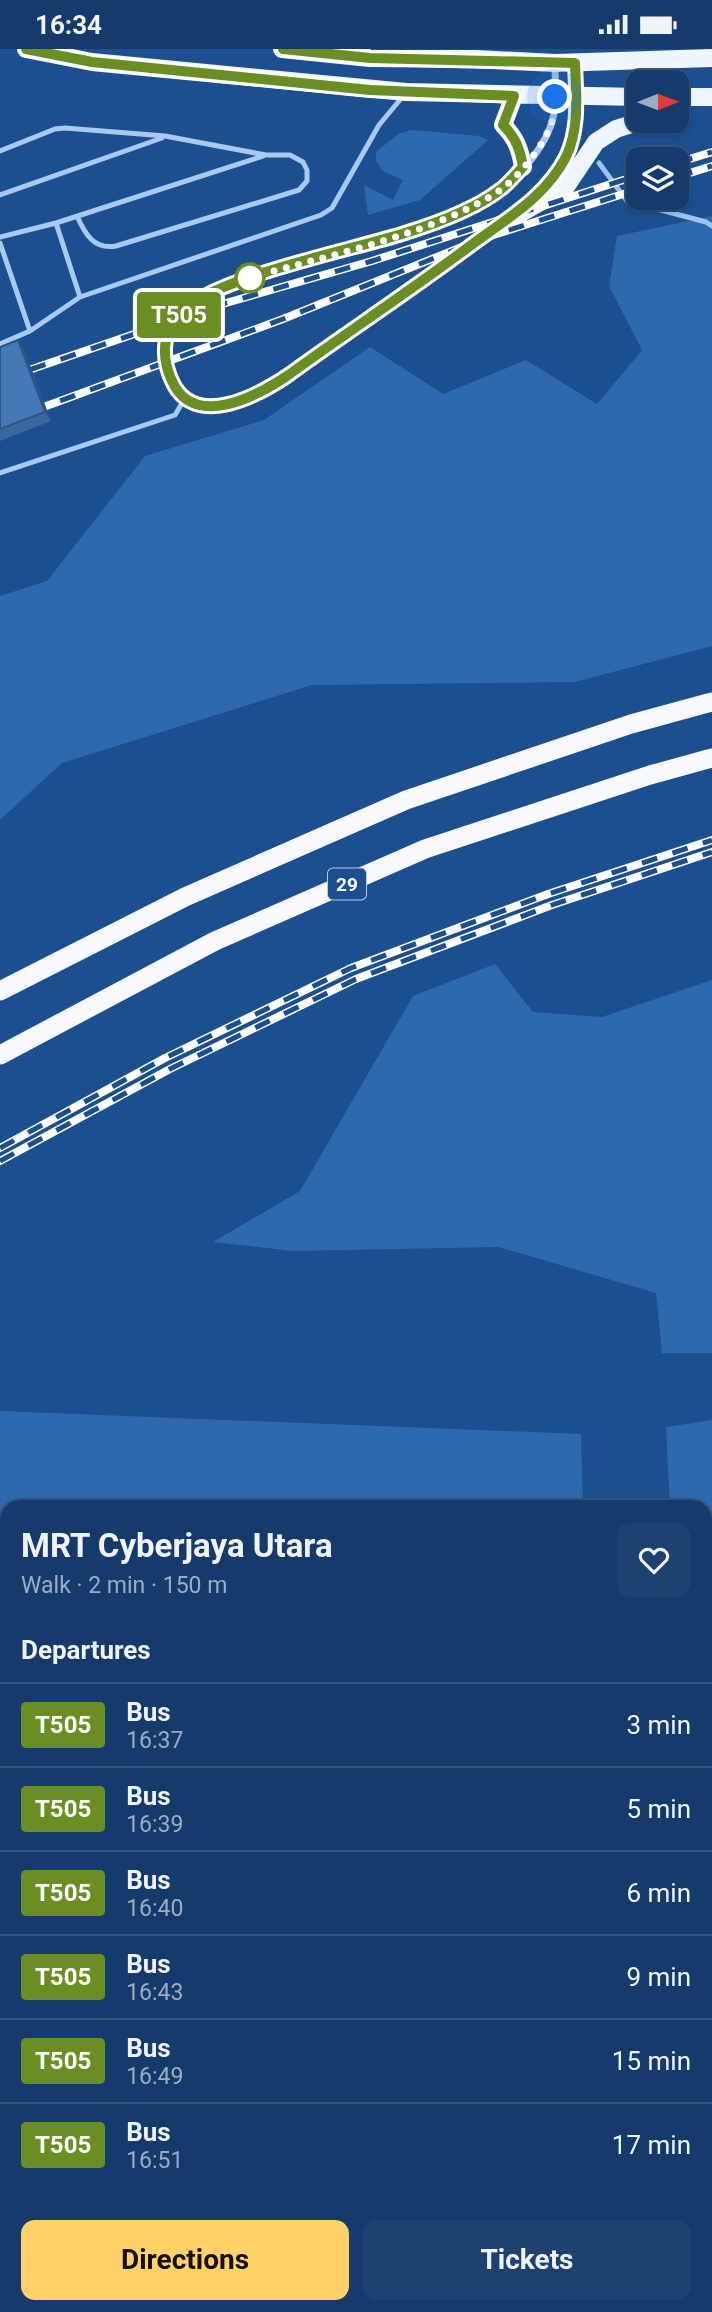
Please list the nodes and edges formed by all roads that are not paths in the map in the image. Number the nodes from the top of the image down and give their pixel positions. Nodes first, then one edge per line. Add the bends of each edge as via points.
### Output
1 (26, 49) edge
2 (282, 49) edge
3 (492, 49) edge
4 (640, 49) edge
5 (712, 58) edge
6 (476, 59) junction
7 (662, 60) junction
8 (555, 63) junction
9 (575, 63) junction
10 (406, 92) junction
11 (514, 96) junction
12 (555, 97) junction
13 (576, 97) junction
14 (626, 97) edge
15 (712, 97) edge
16 (690, 98) edge
17 (626, 126) edge
18 (165, 137) junction
19 (0, 151) edge
20 (266, 155) junction
21 (523, 167) junction
22 (0, 195) edge
23 (77, 216) junction
24 (56, 223) junction
25 (493, 229) junction
26 (0, 240) edge
27 (80, 297) junction
28 (30, 331) junction
29 (0, 344) edge
30 (185, 398) junction
31 (0, 473) edge
32 (712, 702) edge
33 (712, 758) edge
34 (0, 991) edge
35 (0, 1055) edge

1 - 10 main road via 92,62
2 - 6 main road via 370,58
3 - 6 main road
4 - 7 main road
5 - 7 main road
6 - 8 main road
7 - 9 main road
8 - 9 main road
8 - 12 street
9 - 13 street
10 - 11 main road
10 - 27 lane via 379,125 332,208 321,215
11 - 12 main road
11 - 21 main road via 503,125 514,136
12 - 13 main road
12 - 21 street via 545,138
13 - 14 main road
13 - 25 street via 574,136 552,182
15 - 16 main road
17 - 25 main road via 596,142 565,188
18 - 19 lane via 55,129
18 - 20 lane
18 - 22 lane
20 - 23 lane
20 - 23 lane via 290,155 303,162 307,181 299,190 108,248 84,233
21 - 30 street via 501,189 438,221 221,288 192,303 177,316 165,350 166,368
23 - 24 lane
24 - 26 lane
24 - 27 lane
25 - 30 street via 261,393 228,406
26 - 28 lane
27 - 28 lane
28 - 29 lane
30 - 31 lane via 175,415
32 - 34 highway via 631,724 406,800 185,897
33 - 35 highway, 29 via 425,849 215,941

